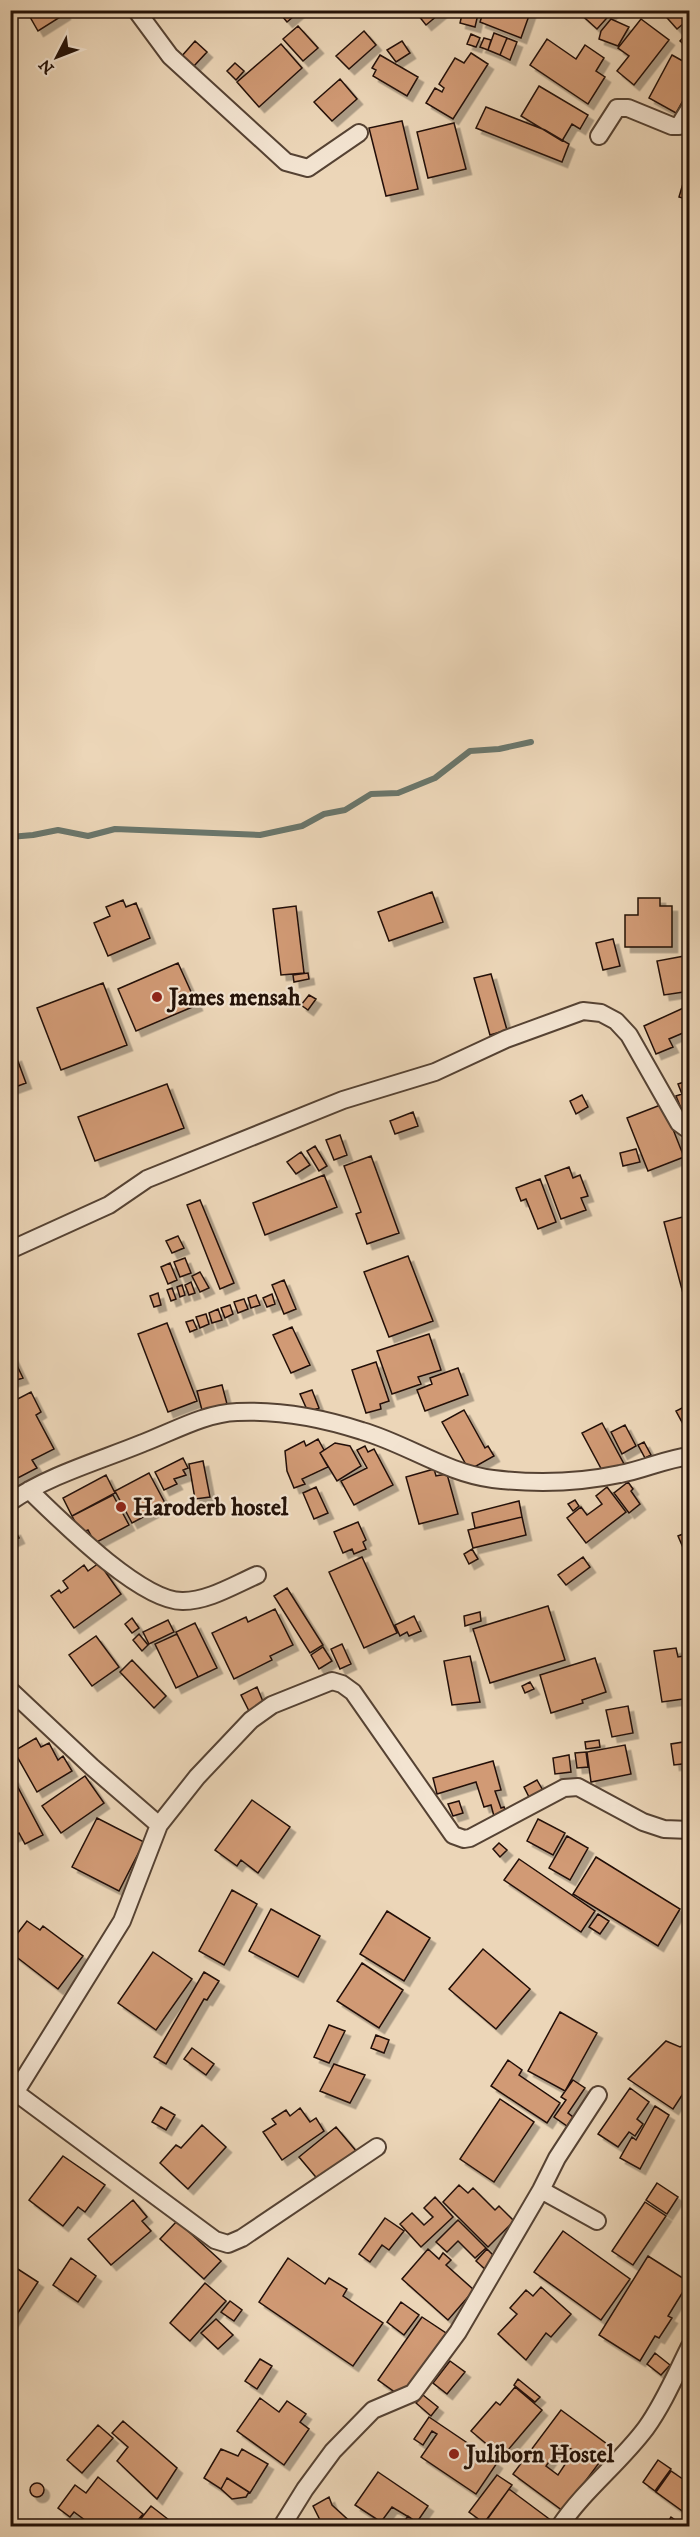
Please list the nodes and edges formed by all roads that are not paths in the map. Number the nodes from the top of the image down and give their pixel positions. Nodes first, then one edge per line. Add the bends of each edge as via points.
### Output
1 (136, 10) edge
2 (690, 108) edge
3 (359, 133) dead end
4 (598, 136) dead end
5 (690, 1131) edge
6 (10, 1250) edge
7 (690, 1456) edge
8 (29, 1490) junction
9 (10, 1502) edge
10 (257, 1575) dead end
11 (10, 1690) edge
12 (159, 1825) junction
13 (690, 1830) edge
14 (598, 2095) dead end
15 (13, 2096) edge
16 (377, 2147) dead end
17 (541, 2190) junction
18 (597, 2221) dead end
19 (690, 2346) edge
20 (282, 2526) edge
21 (560, 2526) edge

1 - 3 street via 170,56 286,162 308,168
2 - 4 street via 679,126 672,126 628,108 617,108
5 - 6 street via 679,1123 629,1035 616,1020 583,1011 506,1039 435,1072 343,1100 190,1161 147,1179 109,1205
7 - 8 street via 591,1479 539,1483 492,1479 456,1470 363,1431 287,1413 235,1412 205,1418
8 - 9 street
8 - 10 street via 116,1567 160,1597 202,1599
11 - 12 street
12 - 13 street via 197,1777 252,1720 272,1705 332,1681 353,1692 453,1836 470,1838 572,1787 644,1822 664,1829
12 - 15 street via 122,1921
14 - 17 street
15 - 16 street via 215,2240 228,2244
17 - 18 street
17 - 20 street via 458,2332 413,2393 373,2410 333,2451
19 - 21 street via 645,2429

